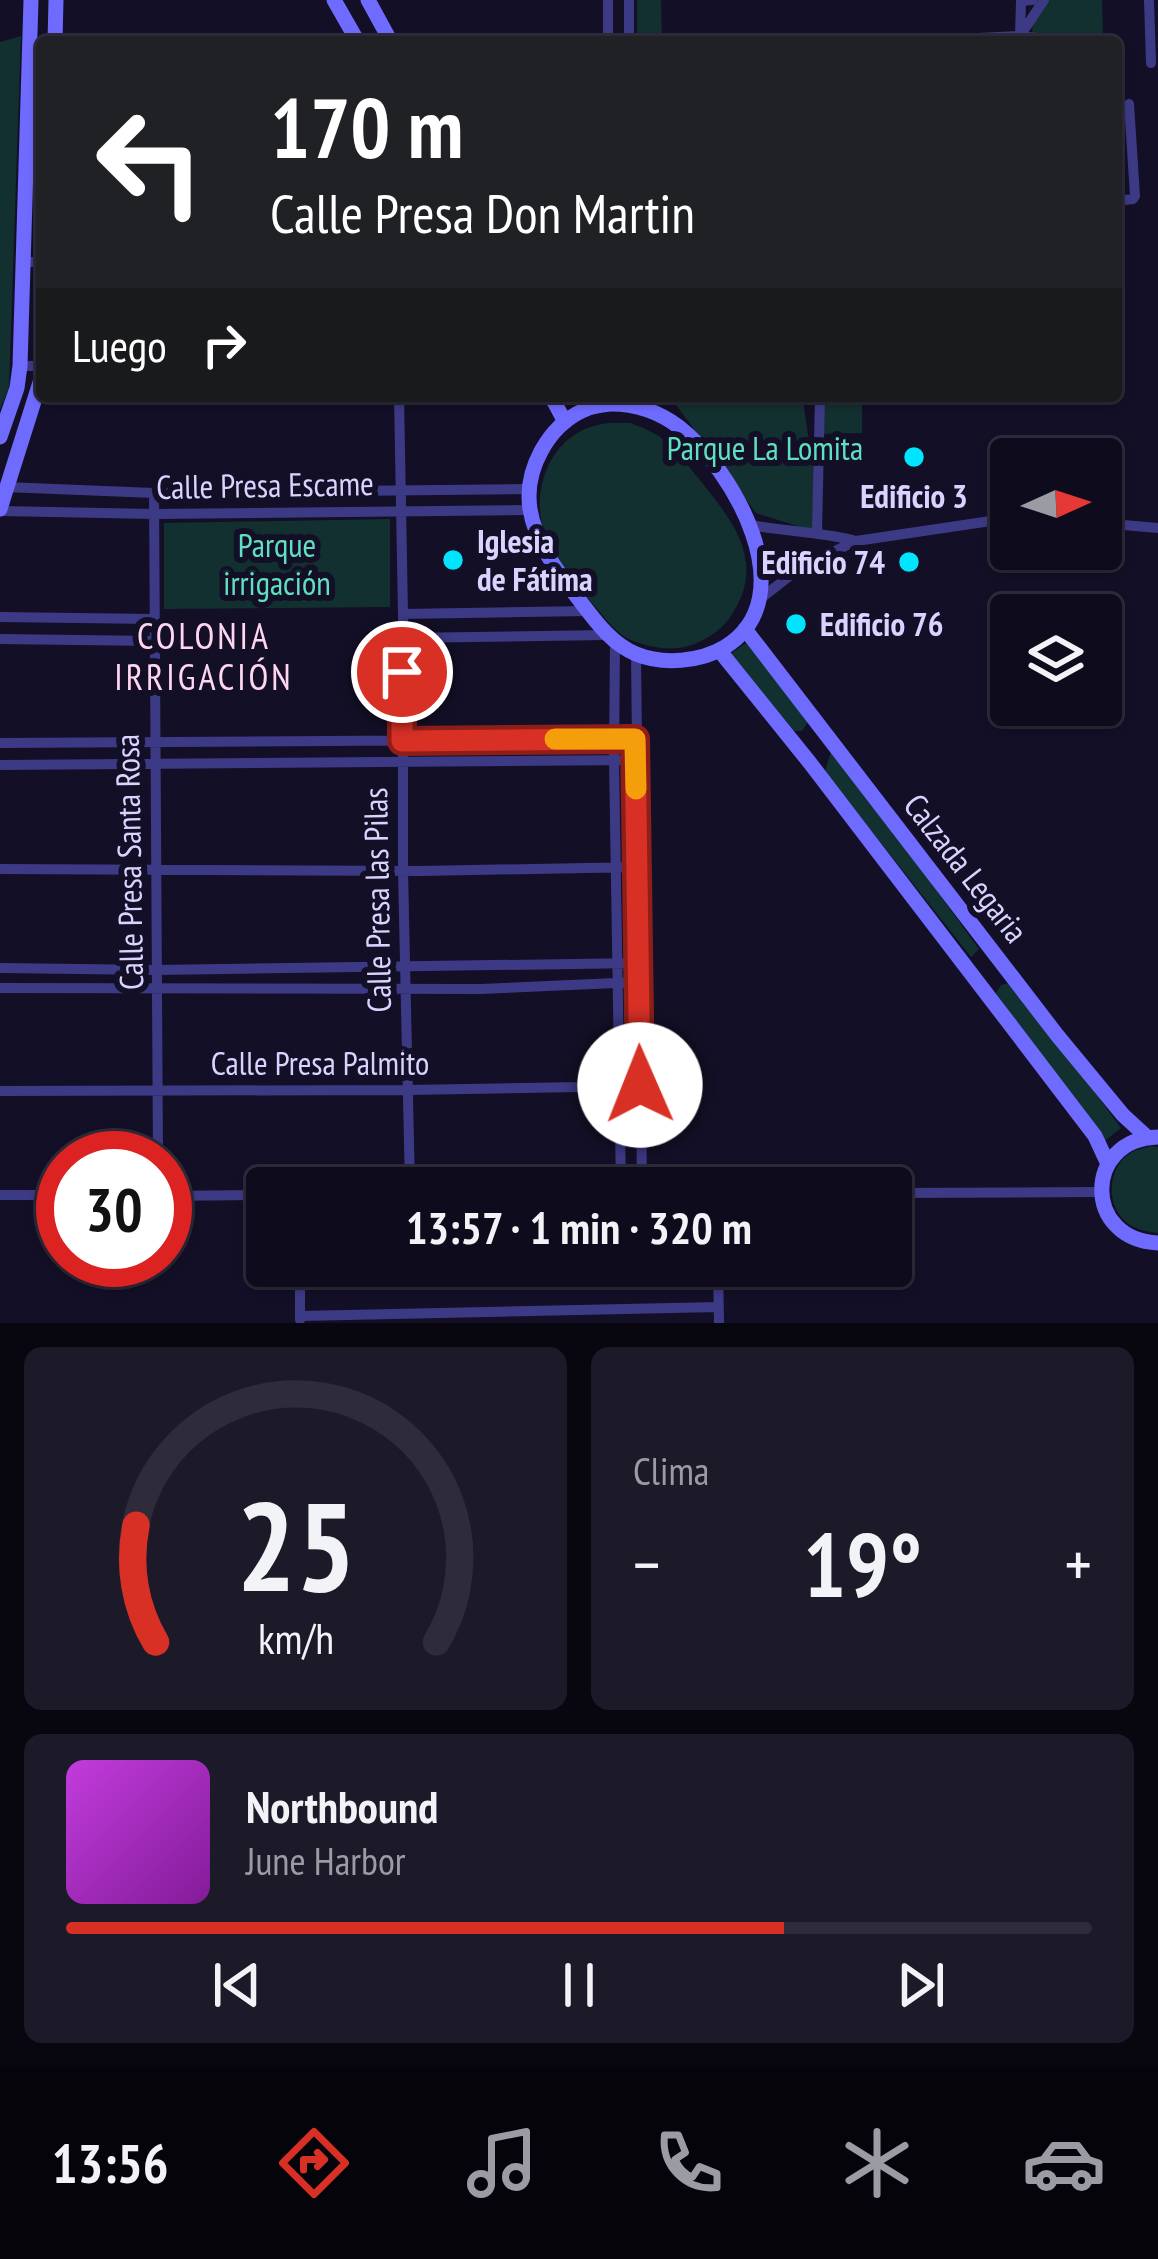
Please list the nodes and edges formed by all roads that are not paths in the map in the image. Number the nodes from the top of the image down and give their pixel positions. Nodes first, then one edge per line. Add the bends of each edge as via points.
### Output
1 (31, 0) edge
2 (56, 0) edge
3 (334, 0) edge
4 (368, 0) edge
5 (608, 0) edge
6 (629, 0) edge
7 (1032, 0) edge
8 (1044, 0) edge
9 (1149, 0) edge
10 (55, 36) edge
11 (355, 36) edge
12 (388, 36) edge
13 (608, 36) edge
14 (629, 36) edge
15 (1020, 36) joint
16 (1150, 63) dead end
17 (1130, 104) dead end
18 (35, 142) edge
19 (35, 167) edge
20 (1122, 200) edge
21 (33, 262) edge
22 (20, 366) junction
23 (36, 366) edge
24 (36, 385) edge
25 (17, 388) junction
26 (36, 398) edge
27 (399, 402) edge
28 (554, 402) edge
29 (583, 402) edge
30 (637, 402) edge
31 (820, 402) edge
32 (566, 422) junction
33 (0, 437) edge
34 (4, 487) edge
35 (530, 490) junction
36 (401, 491) junction
37 (154, 493) junction
38 (0, 510) edge
39 (401, 510) junction
40 (530, 510) junction
41 (154, 514) junction
42 (990, 521) edge
43 (1122, 524) edge
44 (750, 525) junction
45 (1158, 527) edge
46 (818, 532) junction
47 (856, 541) junction
48 (758, 601) junction
49 (588, 611) junction
50 (403, 614) junction
51 (0, 617) edge
52 (153, 619) junction
53 (745, 629) junction
54 (402, 638) junction
55 (611, 638) junction
56 (0, 639) edge
57 (154, 641) junction
58 (719, 650) junction
59 (636, 654) junction
60 (614, 739) junction
61 (635, 739) junction
62 (402, 741) junction
63 (154, 742) junction
64 (830, 742) junction
65 (0, 743) edge
66 (614, 759) junction
67 (636, 760) junction
68 (155, 761) junction
69 (401, 762) junction
70 (810, 763) junction
71 (0, 764) edge
72 (615, 867) junction
73 (638, 867) junction
74 (155, 868) junction
75 (0, 869) edge
76 (403, 871) junction
77 (1001, 962) junction
78 (639, 963) junction
79 (617, 964) junction
80 (0, 968) edge
81 (405, 968) junction
82 (156, 970) junction
83 (975, 981) junction
84 (638, 982) junction
85 (616, 983) junction
86 (0, 988) edge
87 (157, 989) junction
88 (406, 989) junction
89 (640, 1085) junction
90 (619, 1086) junction
91 (157, 1090) junction
92 (407, 1090) junction
93 (0, 1091) edge
94 (158, 1131) edge
95 (1152, 1137) edge
96 (1108, 1164) junction
97 (409, 1167) edge
98 (621, 1167) edge
99 (642, 1167) edge
100 (912, 1192) edge
101 (1101, 1192) junction
102 (0, 1195) edge
103 (36, 1195) edge
104 (246, 1195) edge
105 (192, 1196) edge
106 (1158, 1243) edge
107 (300, 1287) edge
108 (719, 1287) edge
109 (719, 1307) junction
110 (300, 1319) edge
111 (719, 1323) edge

1 - 18 main road
2 - 10 main road
3 - 11 main road
4 - 12 main road
5 - 13 street
6 - 14 street
7 - 15 street via 1021,2
8 - 15 street
9 - 16 street
17 - 20 street via 1135,196
18 - 19 main road
19 - 21 main road
21 - 22 main road
22 - 23 street
22 - 25 main road
24 - 25 street
25 - 33 main road
26 - 34 main road
27 - 36 street, Calle Presa las Pilas
28 - 32 main road
29 - 32 main road
30 - 44 main road via 692,439
31 - 46 street
32 - 35 main road via 539,457
34 - 37 street, Calle Presa Escame
34 - 38 main road
35 - 36 street, Calle Presa Escame
35 - 40 main road
36 - 37 street, Calle Presa Escame
36 - 39 street, Calle Presa las Pilas
37 - 41 street, Calle Presa Santa Rosa
38 - 41 street, Calle Presa Escame
39 - 40 street, Calle Presa Escame
39 - 41 street, Calle Presa Escame
39 - 50 street, Calle Presa las Pilas
40 - 49 main road via 547,553
41 - 52 street, Calle Presa Santa Rosa
42 - 47 street
43 - 45 street
44 - 46 street
44 - 48 main road
46 - 47 street
47 - 48 street via 801,567
48 - 53 main road
49 - 50 street
49 - 55 main road
50 - 54 street, Calle Presa las Pilas
51 - 52 street
52 - 57 street, Calle Presa Santa Rosa
53 - 58 main road
53 - 64 main road, Calzada Legaria
54 - 55 street
54 - 62 street, Calle Presa las Pilas
55 - 59 main road
55 - 60 street
56 - 57 street
57 - 63 street, Calle Presa Santa Rosa
58 - 59 main road via 679,660
58 - 70 main road, Calzada Legaria
59 - 61 street
60 - 61 street
60 - 62 street
60 - 66 street
61 - 67 street
62 - 63 street
62 - 69 street, Calle Presa las Pilas
63 - 65 street
63 - 68 street, Calle Presa Santa Rosa
64 - 70 main road
64 - 77 main road, Calzada Legaria
66 - 67 street
66 - 69 street
66 - 72 street
67 - 73 street
68 - 69 street
68 - 71 street
68 - 74 street, Calle Presa Santa Rosa
69 - 76 street, Calle Presa las Pilas
70 - 83 main road, Calzada Legaria
72 - 73 street
72 - 76 street
72 - 79 street
73 - 78 street
74 - 75 street
74 - 76 street
74 - 82 street, Calle Presa Santa Rosa
76 - 81 street, Calle Presa las Pilas
77 - 83 main road
77 - 95 main road, Calzada Legaria via 1123,1115
78 - 79 street
78 - 84 street
79 - 81 street
79 - 85 street
80 - 82 street
81 - 82 street
81 - 88 street, Calle Presa las Pilas
82 - 87 street, Calle Presa Santa Rosa
83 - 96 main road, Calzada Legaria
84 - 85 street
84 - 89 street
85 - 88 street
85 - 90 street
86 - 87 street
87 - 88 street
87 - 91 street, Calle Presa Santa Rosa
88 - 92 street, Calle Presa las Pilas
89 - 90 street, Calle Presa Palmito
89 - 99 street
90 - 92 street, Calle Presa Palmito
90 - 98 street
91 - 92 street, Calle Presa Palmito
91 - 93 street, Calle Presa Palmito
91 - 94 street, Calle Presa Santa Rosa
92 - 97 street, Calle Presa las Pilas
95 - 96 main road via 1124,1145
96 - 101 main road
100 - 101 street
101 - 106 main road via 1120,1231
102 - 103 street
104 - 105 street
107 - 110 street
108 - 109 street
109 - 110 street
109 - 111 street

